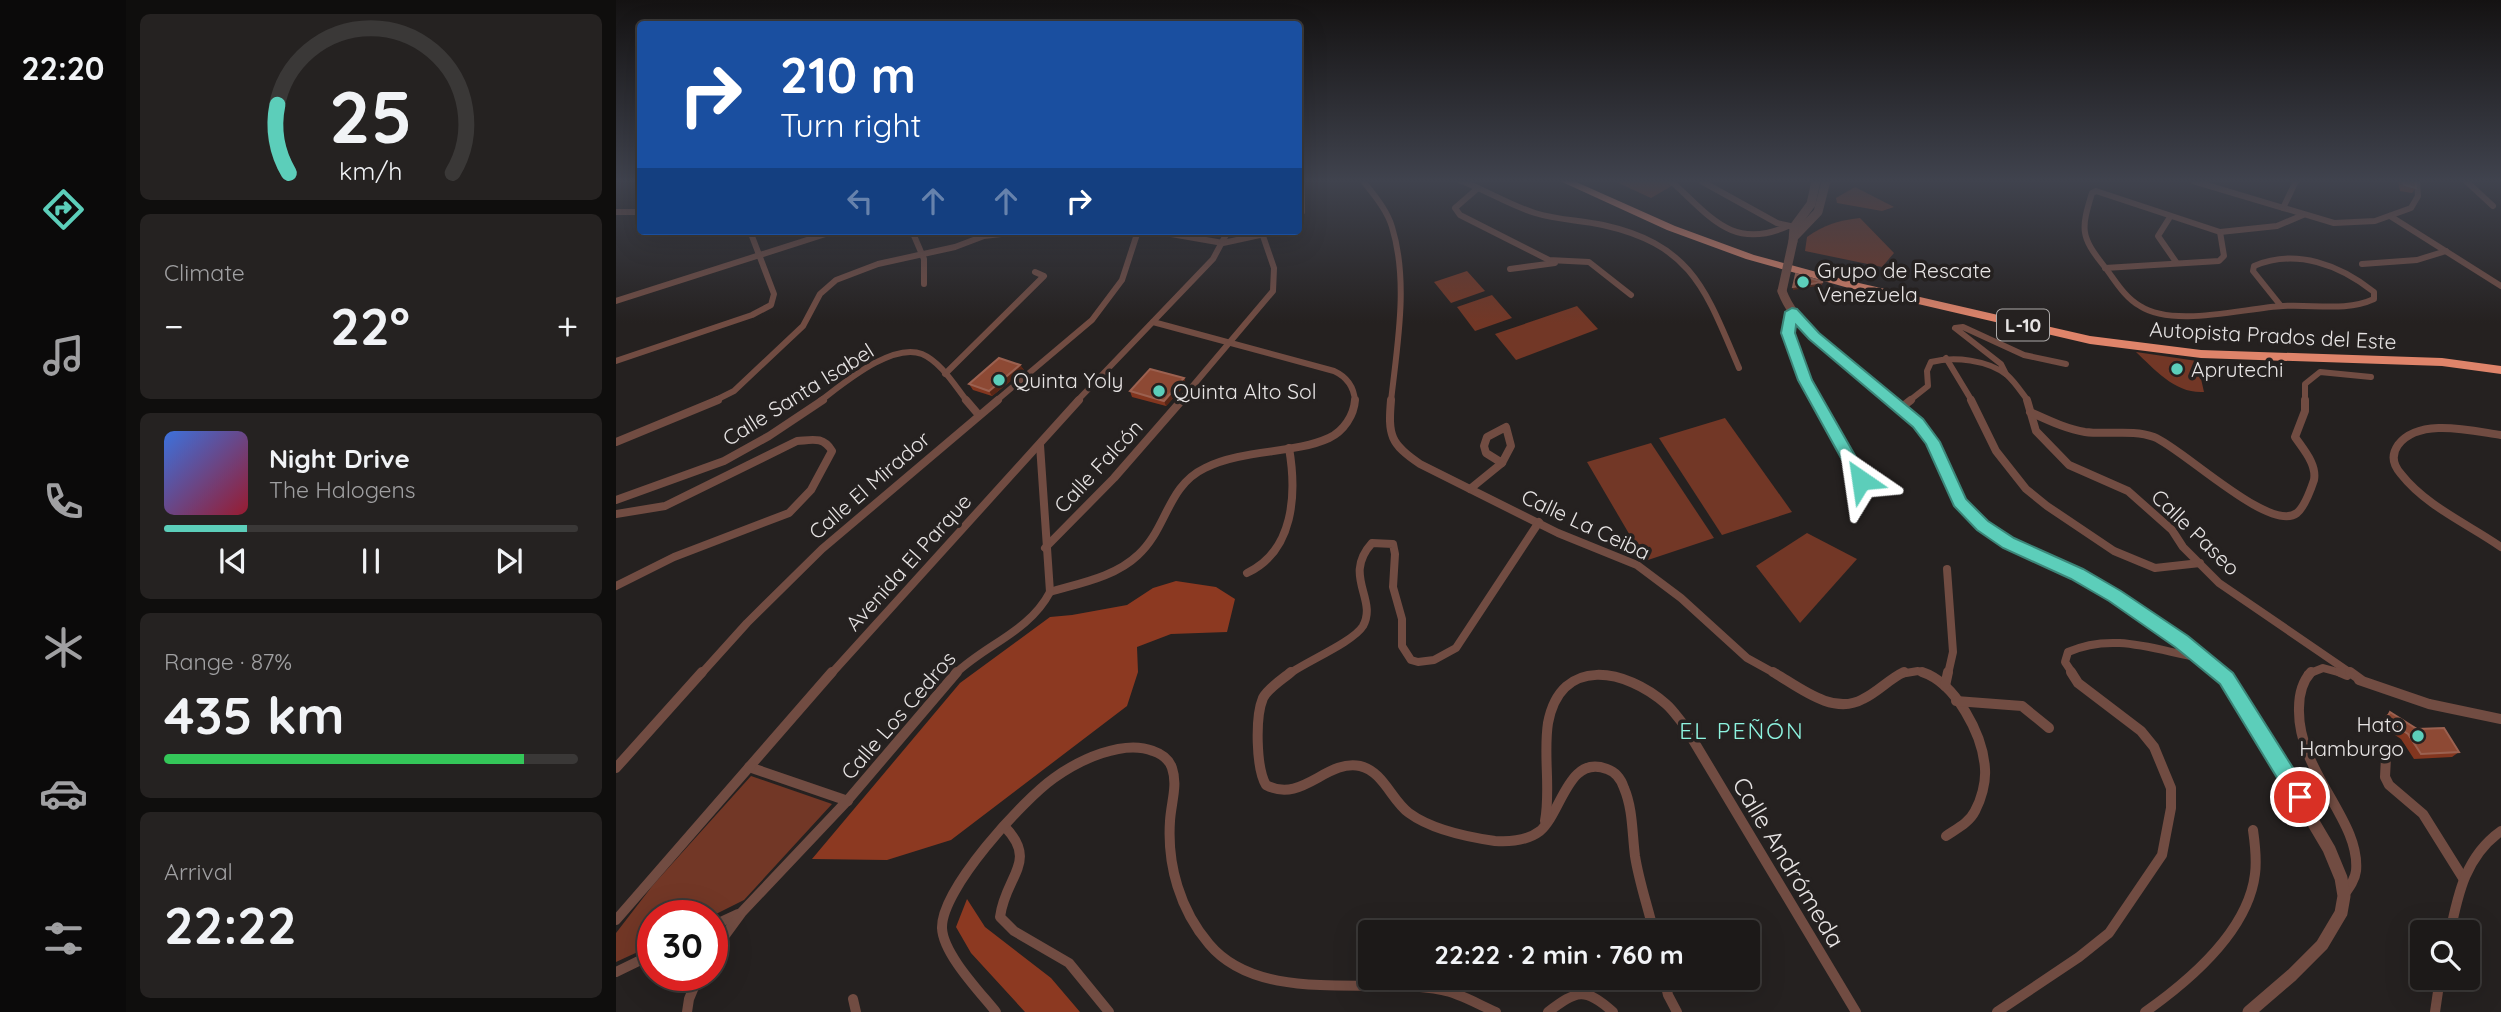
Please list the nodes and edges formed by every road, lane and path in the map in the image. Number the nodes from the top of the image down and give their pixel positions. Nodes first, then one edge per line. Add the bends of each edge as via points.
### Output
1 (1390, 228) edge
2 (1488, 228) edge
3 (1615, 228) edge
4 (1672, 228) edge
5 (1695, 228) edge
6 (1728, 228) edge
7 (1791, 228) edge
8 (1795, 228) edge
9 (2083, 228) edge
10 (2163, 228) edge
11 (2208, 228) edge
12 (2256, 228) edge
13 (2410, 228) edge
14 (2220, 232) junction
15 (752, 235) edge
16 (810, 235) edge
17 (821, 235) edge
18 (914, 235) edge
19 (992, 235) edge
20 (1137, 235) edge
21 (1177, 235) edge
22 (1226, 235) edge
23 (1266, 235) edge
24 (984, 236) joint
25 (1263, 236) junction
26 (1223, 243) junction
27 (2446, 251) junction
28 (760, 253) junction
29 (921, 253) junction
30 (1539, 256) junction
31 (1565, 261) junction
32 (2176, 262) junction
33 (2362, 264) dead end
34 (1536, 267) junction
35 (2105, 268) junction
36 (1510, 269) dead end
37 (1035, 272) dead end
38 (924, 284) dead end
39 (2501, 286) edge
40 (1631, 295) dead end
41 (616, 298) edge
42 (2281, 306) junction
43 (1792, 312) junction
44 (1153, 323) junction
45 (1232, 342) junction
46 (1946, 358) junction
47 (616, 361) edge
48 (2501, 362) edge
49 (2066, 364) dead end
50 (1739, 368) dead end
51 (2501, 370) edge
52 (2006, 373) junction
53 (945, 374) junction
54 (2371, 377) dead end
55 (1902, 407) junction
56 (2030, 412) junction
57 (978, 414) junction
58 (2501, 435) edge
59 (616, 442) edge
60 (1040, 445) junction
61 (1289, 448) junction
62 (1502, 463) junction
63 (1861, 480) dead end
64 (1470, 489) junction
65 (616, 500) edge
66 (616, 514) edge
67 (1539, 522) junction
68 (2501, 547) edge
69 (1045, 548) junction
70 (2200, 564) junction
71 (1947, 569) dead end
72 (1247, 573) dead end
73 (616, 586) edge
74 (1050, 592) junction
75 (2204, 659) junction
76 (2361, 680) junction
77 (1945, 685) junction
78 (1956, 701) junction
79 (2501, 719) edge
80 (2049, 728) dead end
81 (2386, 757) dead end
82 (749, 767) junction
83 (616, 768) edge
84 (848, 801) junction
85 (1005, 827) junction
86 (1544, 828) junction
87 (2253, 830) dead end
88 (2501, 831) edge
89 (1947, 836) dead end
90 (2463, 878) junction
91 (2344, 895) junction
92 (740, 913) junction
93 (728, 919) edge
94 (616, 920) edge
95 (1651, 920) edge
96 (2453, 920) edge
97 (728, 930) edge
98 (637, 962) edge
99 (616, 972) edge
100 (1667, 990) edge
101 (2438, 990) edge
102 (692, 991) edge
103 (852, 999) dead end
104 (687, 1012) edge
105 (856, 1012) edge
106 (996, 1012) edge
107 (1110, 1012) edge
108 (1496, 1012) edge
109 (1548, 1012) edge
110 (1613, 1012) edge
111 (1677, 1012) edge
112 (1856, 1012) edge
113 (1997, 1012) edge
114 (2145, 1012) edge
115 (2249, 1012) edge
116 (2435, 1012) edge

1 - 64 street, Calle La Ceiba via 1397,256 1399,314 1391,437 1420,464
2 - 30 street
3 - 50 street via 1677,254 1699,281
4 - 51 highway, Autopista Prados del Este / L-10 via 1750,257 1844,283 2090,340 2216,355 2442,362
5 - 48 highway, Autopista Prados del Este / L-10 via 1793,262 2081,330 2197,346 2433,354
6 - 7 street via 1752,238
8 - 43 street, bridge via 1782,291
9 - 35 street via 2088,249
10 - 32 street via 2158,236
11 - 14 street
12 - 14 street
13 - 27 street
14 - 32 street via 2224,256 2219,261
15 - 28 street
16 - 28 street
17 - 28 street
18 - 29 street
19 - 24 street
20 - 57 street, Calle El Mirador via 1122,280 1102,310
21 - 26 street
22 - 26 street, Avenida El Parque
23 - 25 street
24 - 29 street
25 - 26 street
25 - 45 street, Calle Falcón via 1275,270 1275,290
26 - 44 street, Avenida El Parque
27 - 33 street via 2417,260
27 - 39 street
28 - 41 street
28 - 47 street via 774,293 771,305
29 - 38 street
29 - 59 street via 829,284 803,326 734,391
30 - 31 street
30 - 34 street
31 - 34 street
31 - 40 street via 1589,262
32 - 35 street
34 - 36 street
35 - 42 street via 2141,308 2157,313 2223,313
37 - 53 street via 1044,276
42 - 42 street via 2370,302 2374,292 2328,264 2262,261 2253,271
43 - 55 street via 1814,336
43 - 63 street via 1788,333 1805,380
44 - 45 street
44 - 60 street, Avenida El Parque
45 - 61 street via 1317,365 1349,382 1354,411 1343,429 1329,438
45 - 69 street, Calle Falcón via 1114,478
46 - 52 street via 1965,358
46 - 55 street via 1931,362 1928,386
46 - 70 street via 1996,451 2036,498 2114,551 2155,568
49 - 52 street, Calle Paseo via 2039,360 1963,327 1955,328
52 - 56 street, Calle Paseo via 2028,401
53 - 57 street, Calle Santa Isabel
53 - 65 street, Calle Santa Isabel via 920,353 892,357 870,366 755,445 693,474
54 - 56 street via 2326,371 2305,384 2305,411 2295,437 2313,462 2314,478 2293,515 2265,509 2153,436 2081,432
55 - 75 street via 1933,442 1960,502 1982,526 2093,583
56 - 70 street, Calle Paseo via 2036,431 2069,465 2128,491 2172,530
57 - 83 street, Calle El Mirador via 822,548
58 - 68 street via 2427,429 2404,438 2393,454 2397,470 2410,484
60 - 69 street
60 - 82 street, Avenida El Parque
61 - 72 street via 1295,496 1288,523 1261,570
61 - 74 street via 1199,470 1176,489 1155,534 1134,561 1117,572
62 - 62 street via 1486,453 1484,446 1487,437 1506,427 1511,446
62 - 64 street
64 - 67 street, Calle La Ceiba
66 - 73 street via 675,502 797,441 819,439 832,451 811,490 789,513 674,557
67 - 77 street, Calle La Ceiba via 1653,575 1747,658 1827,702 1840,707 1854,705 1908,670 1922,671
67 - 86 street via 1456,648 1423,663 1411,659 1401,643 1403,621 1393,588 1393,544 1373,543 1364,550 1359,573 1366,616 1363,626 1304,664 1263,698 1258,766 1269,788 1283,790 1359,765 1369,769 1409,813 1482,839 1511,842
69 - 74 street
70 - 76 street, Calle Paseo via 2219,583
71 - 77 street via 1954,652
74 - 84 street, Calle Los Cedros via 1030,620 958,671
75 - 91 street via 2237,693 2300,797 2338,869
75 - 113 street via 2107,640 2068,652 2065,662 2078,683 2141,731 2154,747 2171,788 2169,820 2162,855 2109,933
76 - 79 street via 2455,713
76 - 91 street via 2314,669 2302,686 2300,709 2303,746 2353,852 2354,880
77 - 78 street
78 - 80 street via 2022,706
78 - 89 street via 1979,741 1985,770 1972,816
81 - 90 street via 2389,785 2423,814
82 - 84 street
82 - 94 street, Avenida El Parque
84 - 92 street, Calle Los Cedros
85 - 106 street via 975,859 947,902 942,922 951,950
85 - 107 street via 1020,840 1023,853 1004,891 1000,916 1014,931 1069,963
85 - 108 street via 1047,782 1073,766 1128,748 1155,752 1171,764 1174,778 1172,869 1192,920 1227,961 1280,981 1443,990
86 - 95 street via 1563,790 1578,773 1599,766 1615,773 1629,804 1635,855
86 - 112 street, Calle Andrómeda via 1548,725 1560,692 1576,678 1601,673 1641,688 1666,704 1684,725
87 - 114 street via 2257,863 2253,887 2232,929 2207,961
88 - 90 street via 2484,841
90 - 96 street
91 - 115 street via 2334,924 2311,956
92 - 93 street
92 - 97 street, Calle Los Cedros
98 - 99 street
100 - 111 street
101 - 116 street
102 - 104 street
103 - 105 street
109 - 110 street via 1581,992 1594,994

